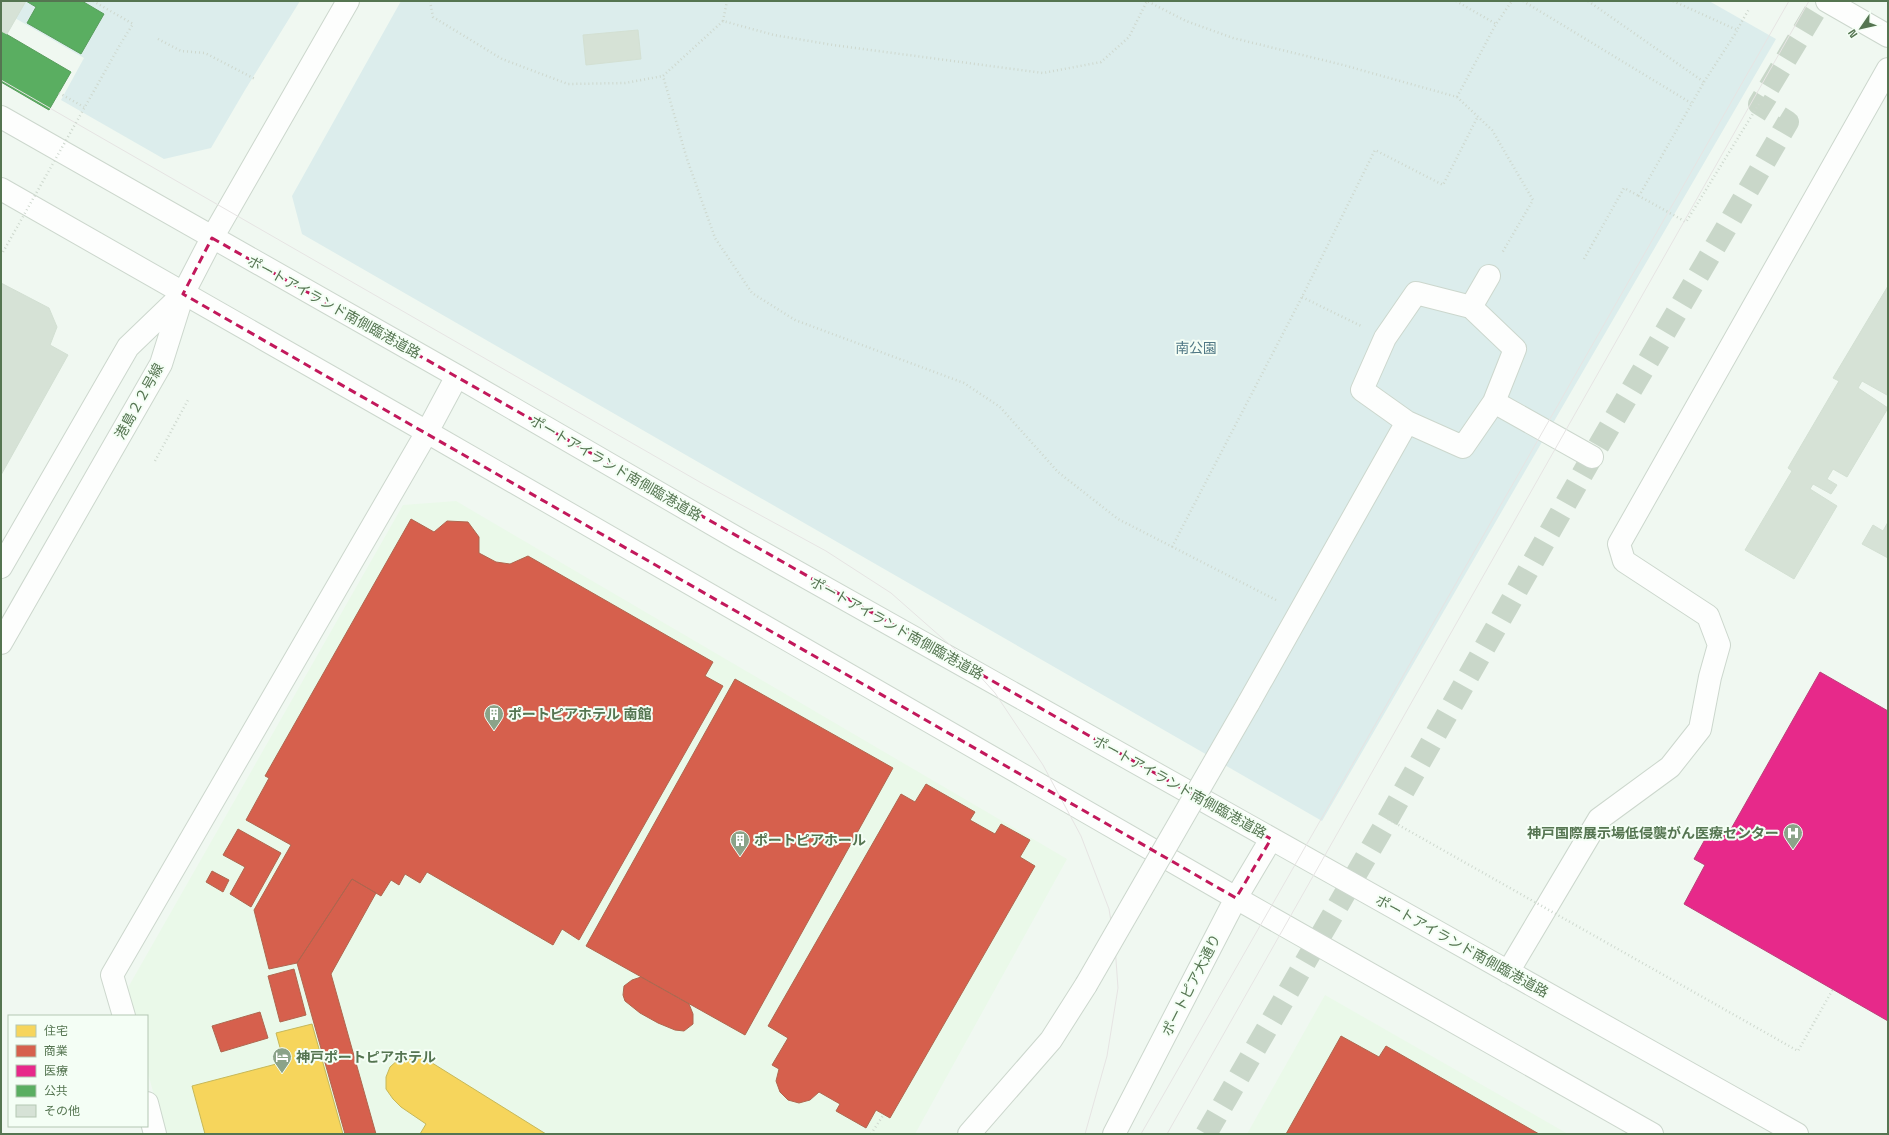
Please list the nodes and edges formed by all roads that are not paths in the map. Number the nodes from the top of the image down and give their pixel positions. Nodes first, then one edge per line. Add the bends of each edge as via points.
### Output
1 (348, 1) edge
2 (1827, 1) edge
3 (1888, 36) edge
4 (1888, 69) edge
5 (1, 117) edge
6 (1, 189) edge
7 (212, 238) junction
8 (1489, 276) dead end
9 (183, 294) junction
10 (1471, 307) junction
11 (457, 376) junction
12 (1494, 402) junction
13 (1407, 422) junction
14 (427, 432) junction
15 (1592, 457) dead end
16 (1, 567) edge
17 (9, 612) edge
18 (1, 643) edge
19 (1271, 838) junction
20 (1236, 898) junction
21 (1508, 972) junction
22 (124, 1015) edge
23 (148, 1107) edge
24 (155, 1134) edge
25 (969, 1134) edge
26 (1114, 1134) edge
27 (1652, 1134) edge
28 (1796, 1134) edge

1 - 7 street
2 - 3 street
4 - 21 street via 1619,544 1624,561 1708,616 1719,645 1700,729 1670,766 1599,819
5 - 7 street, ポートアイランド南側臨港道路
6 - 9 street
7 - 9 street
7 - 11 street, ポートアイランド南側臨港道路
8 - 10 street
9 - 14 street
9 - 16 street via 128,347
9 - 17 street, 港島２２号線 via 161,364
10 - 12 street via 1515,350
10 - 13 street via 1416,293 1385,338 1362,390
11 - 14 street
11 - 19 street, ポートアイランド南側臨港道路 via 747,544
12 - 13 street via 1463,447
12 - 15 street
13 - 25 street, bridge via 1086,985 1051,1040
14 - 20 street
14 - 22 street via 112,975
17 - 18 street, 港島２２号線
19 - 20 street, ポートピア大通り
19 - 21 street, ポートアイランド南側臨港道路
20 - 26 street, ポートピア大通り
20 - 27 street
21 - 28 street, ポートアイランド南側臨港道路
23 - 24 street

